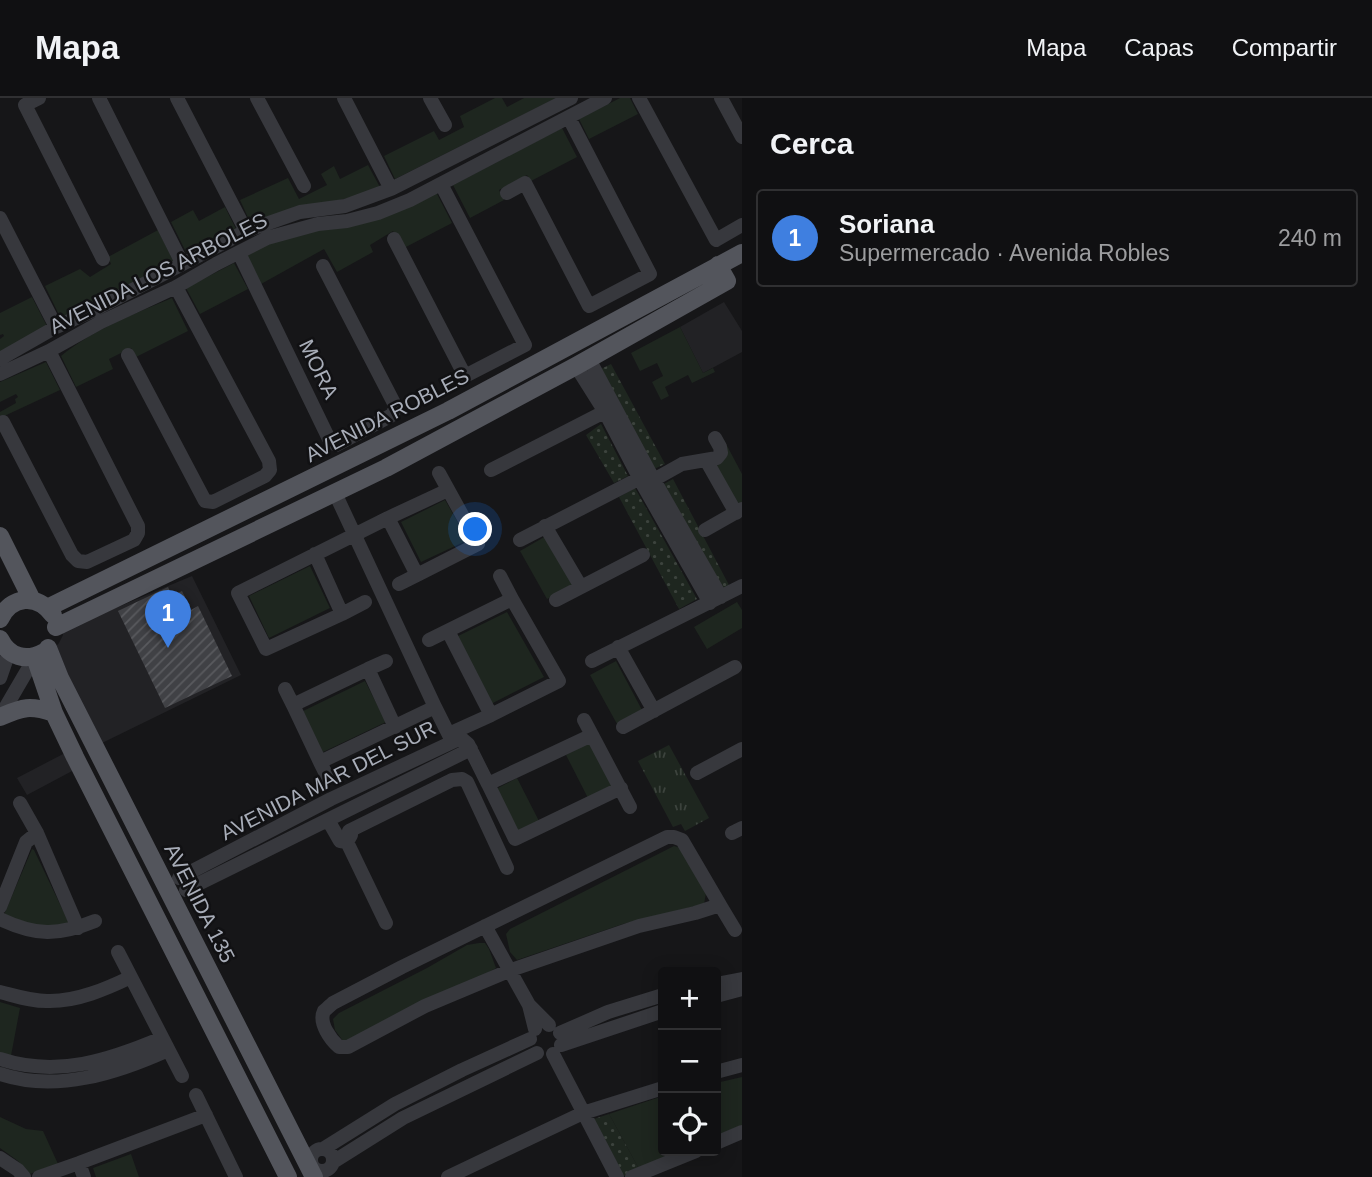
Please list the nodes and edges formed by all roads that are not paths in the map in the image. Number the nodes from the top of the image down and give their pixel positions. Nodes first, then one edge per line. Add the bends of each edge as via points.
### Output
1 (38, 98) edge
2 (99, 98) edge
3 (177, 98) edge
4 (257, 98) edge
5 (344, 98) edge
6 (430, 98) edge
7 (571, 98) edge
8 (639, 98) edge
9 (721, 98) edge
10 (601, 99) edge
11 (569, 118) junction
12 (445, 125) dead end
13 (742, 137) edge
14 (471, 149) junction
15 (478, 163) junction
16 (441, 184) junction
17 (304, 186) dead end
18 (391, 189) junction
19 (507, 193) dead end
20 (346, 213) junction
21 (0, 218) edge
22 (742, 225) edge
23 (246, 231) junction
24 (394, 239) dead end
25 (239, 253) junction
26 (742, 253) edge
27 (212, 257) junction
28 (103, 259) dead end
29 (182, 263) junction
30 (323, 266) dead end
31 (723, 273) junction
32 (176, 287) junction
33 (98, 316) junction
34 (56, 327) junction
35 (49, 351) junction
36 (128, 355) dead end
37 (0, 359) edge
38 (583, 363) junction
39 (0, 374) edge
40 (610, 409) junction
41 (3, 422) dead end
42 (715, 438) dead end
43 (705, 460) junction
44 (491, 470) dead end
45 (439, 472) dead end
46 (647, 479) junction
47 (448, 491) junction
48 (335, 493) junction
49 (739, 511) edge
50 (388, 518) junction
51 (545, 526) junction
52 (705, 530) dead end
53 (355, 533) junction
54 (0, 536) edge
55 (493, 537) dead end
56 (520, 540) dead end
57 (478, 544) junction
58 (315, 554) junction
59 (643, 555) dead end
60 (16, 568) junction
61 (417, 575) junction
62 (500, 576) dead end
63 (0, 578) edge
64 (400, 584) dead end
65 (742, 586) edge
66 (582, 587) junction
67 (512, 598) junction
68 (556, 600) dead end
69 (715, 600) junction
70 (365, 603) dead end
71 (39, 604) junction
72 (2, 607) edge
73 (342, 614) junction
74 (56, 627) junction
75 (448, 631) junction
76 (429, 640) dead end
77 (3, 646) edge
78 (618, 647) junction
79 (42, 652) junction
80 (386, 661) dead end
81 (592, 661) dead end
82 (735, 667) dead end
83 (368, 669) junction
84 (0, 678) edge
85 (285, 689) dead end
86 (293, 705) junction
87 (435, 707) junction
88 (654, 712) junction
89 (491, 715) junction
90 (0, 717) edge
91 (80, 718) junction
92 (57, 720) junction
93 (584, 720) dead end
94 (395, 727) junction
95 (623, 727) dead end
96 (592, 735) junction
97 (451, 738) junction
98 (471, 749) junction
99 (742, 749) edge
100 (320, 762) junction
101 (697, 773) dead end
102 (328, 778) dead end
103 (488, 784) junction
104 (621, 789) junction
105 (20, 803) dead end
106 (315, 807) junction
107 (630, 807) dead end
108 (330, 819) junction
109 (37, 833) junction
110 (348, 836) junction
111 (507, 868) dead end
112 (177, 891) junction
113 (148, 902) junction
114 (720, 905) junction
115 (0, 907) edge
116 (0, 919) edge
117 (95, 921) dead end
118 (386, 923) dead end
119 (485, 926) junction
120 (78, 928) junction
121 (739, 936) edge
122 (118, 952) dead end
123 (511, 970) junction
124 (131, 977) junction
125 (742, 979) edge
126 (721, 983) edge
127 (742, 989) edge
128 (0, 992) edge
129 (721, 995) edge
130 (658, 997) edge
131 (658, 1012) edge
132 (548, 1038) junction
133 (165, 1044) junction
134 (0, 1059) edge
135 (742, 1065) edge
136 (721, 1071) edge
137 (0, 1074) edge
138 (182, 1076) dead end
139 (658, 1090) edge
140 (196, 1095) dead end
141 (583, 1113) junction
142 (206, 1115) junction
143 (742, 1132) edge
144 (721, 1141) edge
145 (684, 1156) edge
146 (0, 1158) edge
147 (318, 1166) edge
148 (82, 1170) edge
149 (17, 1175) edge
150 (288, 1175) edge
151 (39, 1177) edge
152 (236, 1177) edge
153 (448, 1177) edge
154 (617, 1177) edge
155 (632, 1177) edge

1 - 28 street via 26,105
2 - 29 street
3 - 23 street
4 - 17 street
5 - 18 street
6 - 12 street
7 - 14 street, AVENIDA LOS ARBOLES
8 - 22 street via 716,240
9 - 13 street
10 - 11 street, AVENIDA LOS ARBOLES
11 - 15 street, AVENIDA LOS ARBOLES
11 - 19 street via 650,274 589,306 525,183
14 - 15 street
14 - 18 street, AVENIDA LOS ARBOLES
15 - 16 street, AVENIDA LOS ARBOLES
16 - 20 street, AVENIDA LOS ARBOLES via 378,213
16 - 24 street via 524,345 465,376
18 - 20 street, AVENIDA LOS ARBOLES
20 - 23 street, AVENIDA LOS ARBOLES via 300,212
20 - 25 street, AVENIDA LOS ARBOLES via 267,238
21 - 34 street
23 - 27 street, AVENIDA LOS ARBOLES
25 - 27 street, AVENIDA LOS ARBOLES
25 - 30 street, MORA via 329,439 336,445 392,415 396,407
26 - 31 main road, AVENIDA ROBLES
27 - 29 street, AVENIDA LOS ARBOLES
27 - 32 street, AVENIDA LOS ARBOLES
29 - 33 street, AVENIDA LOS ARBOLES
31 - 38 main road, AVENIDA ROBLES
31 - 71 main road, AVENIDA ROBLES via 448,411
32 - 33 street, AVENIDA LOS ARBOLES
32 - 36 street via 268,461 270,470 265,476 212,502 205,501
33 - 34 street, AVENIDA LOS ARBOLES
33 - 35 street, AVENIDA LOS ARBOLES
34 - 37 street, AVENIDA LOS ARBOLES
35 - 39 street, AVENIDA LOS ARBOLES
35 - 41 street via 138,526 134,540 87,562 78,561
38 - 40 street
38 - 48 main road, AVENIDA ROBLES
40 - 44 street
40 - 46 street
42 - 43 street via 721,453
43 - 46 street
43 - 49 street
45 - 47 street
46 - 51 street
46 - 69 street
47 - 50 street
47 - 57 street
48 - 53 street
48 - 74 main road, AVENIDA ROBLES
49 - 52 street
50 - 53 street
50 - 61 street
51 - 56 street
51 - 66 street
53 - 58 street
53 - 87 street
54 - 60 main road
55 - 57 street
57 - 61 street
58 - 73 street
58 - 73 street via 238,593 269,655
59 - 66 street
60 - 63 main road via 8,578
60 - 71 main road
61 - 64 street
62 - 67 street
65 - 69 street
66 - 68 street
67 - 75 street
67 - 89 street via 564,679
69 - 78 street
70 - 73 street
71 - 72 main road, AVENIDA ROBLES via 19,601
71 - 74 main road via 53,617
74 - 79 main road via 54,639
75 - 76 street
75 - 89 street
77 - 79 main road via 20,657
77 - 84 street
78 - 81 street
78 - 88 street
79 - 90 street
79 - 91 main road, AVENIDA 135
79 - 92 main road
80 - 83 street
82 - 88 street
83 - 86 street
83 - 94 street
85 - 86 street
86 - 100 street
87 - 94 street
87 - 97 street
88 - 95 street
89 - 97 street
90 - 92 main road via 27,707 40,708
91 - 92 main road
91 - 112 main road, AVENIDA 135 via 155,866
92 - 113 main road
93 - 96 street
94 - 100 street
96 - 103 street
96 - 104 street
97 - 98 street, AVENIDA MAR DEL SUR via 461,737
97 - 106 street, AVENIDA MAR DEL SUR
98 - 103 street
98 - 108 street, AVENIDA MAR DEL SUR
99 - 101 street
100 - 102 street
103 - 104 street via 515,839
104 - 107 street
105 - 109 street
106 - 108 street
106 - 112 street, AVENIDA MAR DEL SUR
108 - 110 street via 340,841
108 - 112 street, AVENIDA MAR DEL SUR
109 - 115 street via 26,842
109 - 120 street
110 - 111 street via 452,780 462,779
110 - 118 street
112 - 113 main road
112 - 147 main road, AVENIDA 135 via 293,1135
113 - 150 main road
114 - 119 street via 682,840 667,837
114 - 121 street
114 - 123 street via 639,926
116 - 120 street via 31,931
117 - 120 street
119 - 123 street
119 - 123 street via 333,1003 324,1010 322,1020 332,1040 339,1047 348,1047 425,1006
122 - 124 street
123 - 132 street
124 - 128 street via 81,996 50,1001
124 - 133 street
125 - 126 street
127 - 129 street
130 - 132 street
131 - 132 street
132 - 141 street
132 - 147 street via 462,1070 395,1104
132 - 147 street via 544,1056 537,1053 403,1118
133 - 134 street via 89,1064 53,1067
133 - 137 street via 132,1066 93,1077 55,1082
133 - 138 street
135 - 136 street
139 - 141 street
140 - 142 street
141 - 153 street
141 - 154 street
142 - 148 street
142 - 152 street
143 - 144 street
145 - 155 street
146 - 149 street
147 - 150 main road
148 - 151 street

